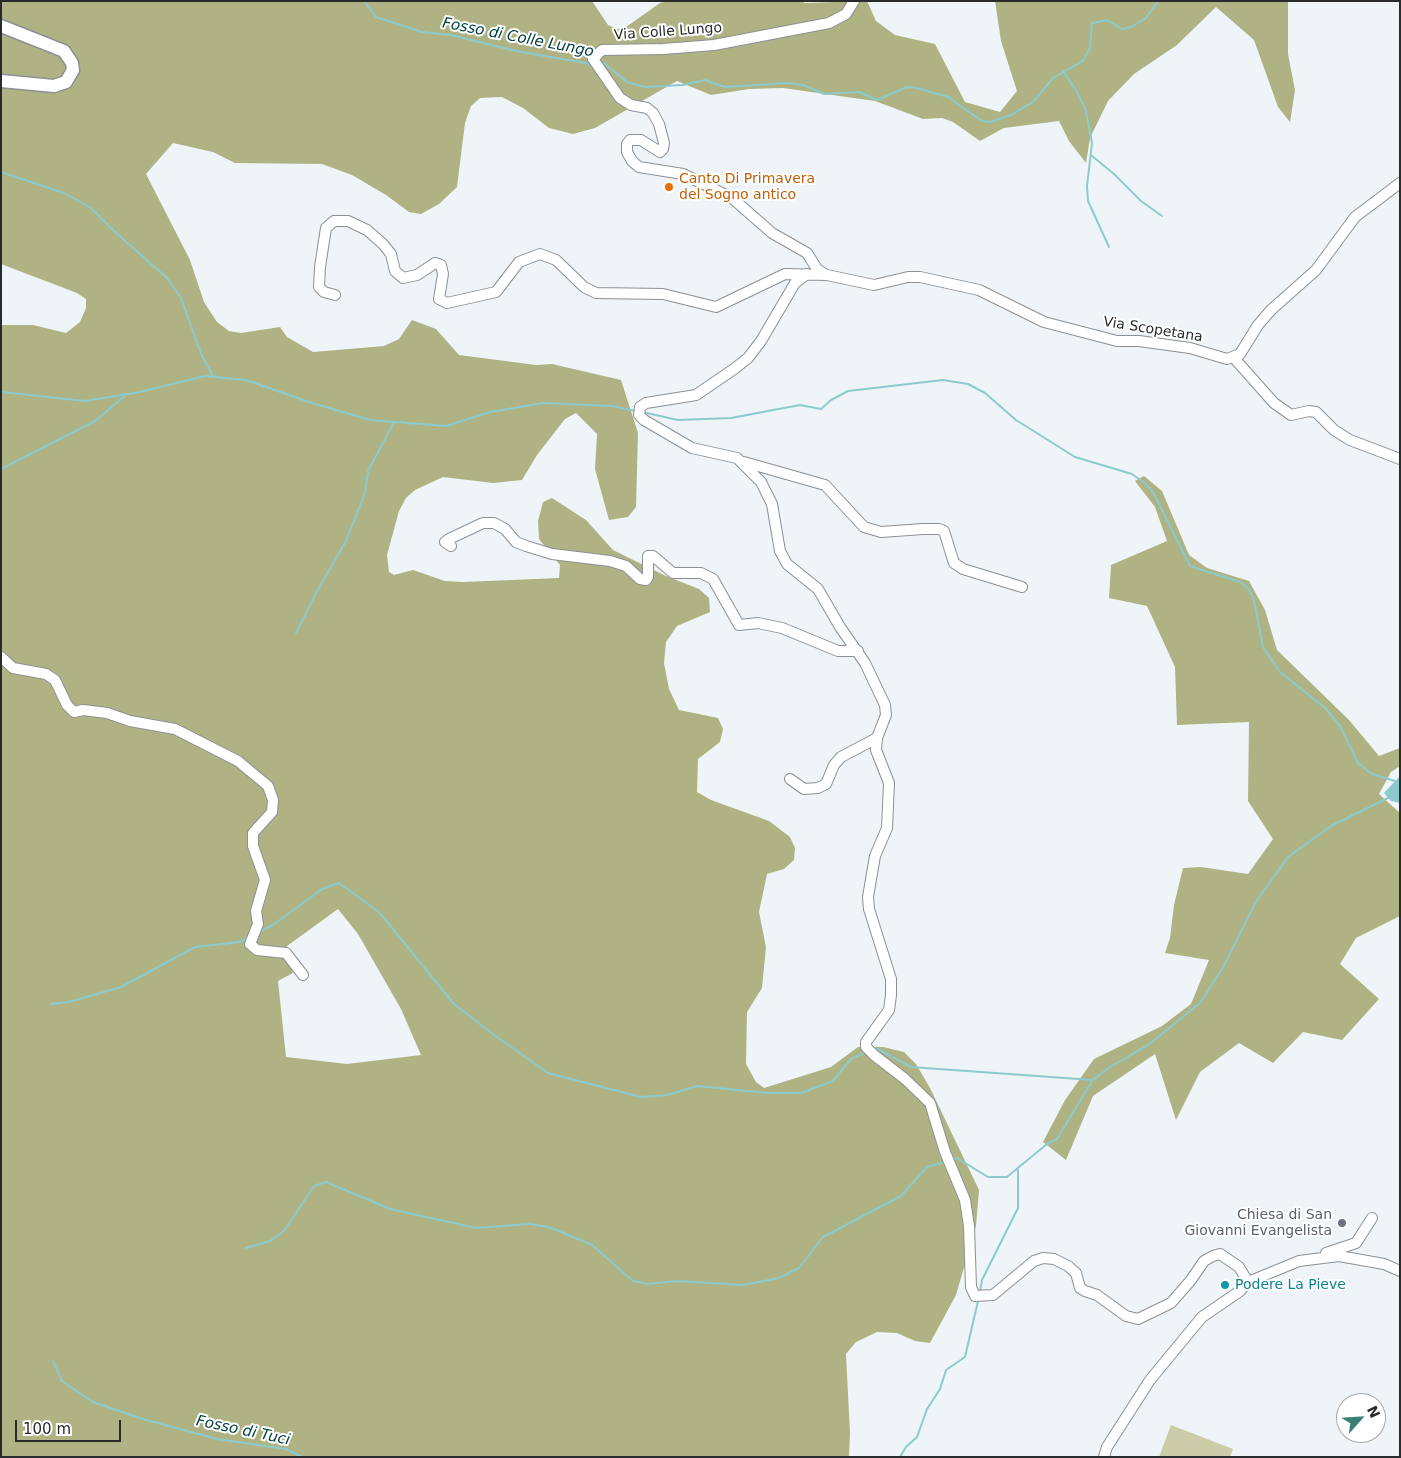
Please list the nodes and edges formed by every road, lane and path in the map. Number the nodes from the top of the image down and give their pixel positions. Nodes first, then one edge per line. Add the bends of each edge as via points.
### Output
1 (854, 1) edge
2 (1, 26) edge
3 (1, 81) edge
4 (1400, 183) edge
5 (806, 274) junction
6 (827, 275) junction
7 (335, 295) dead end
8 (1234, 358) junction
9 (1400, 459) edge
10 (742, 462) junction
11 (451, 546) dead end
12 (1022, 587) dead end
13 (858, 651) junction
14 (1, 657) edge
15 (877, 738) junction
16 (790, 779) dead end
17 (304, 975) dead end
18 (1372, 1218) dead end
19 (1299, 1262) junction
20 (1400, 1271) edge
21 (1248, 1282) junction
22 (1104, 1457) edge

1 - 6 street, Via Colle Lungo via 846,14 829,23 714,45 602,50 593,59 620,98 631,105 647,108 659,124 663,149 660,152 641,140 630,140 627,152 632,161 639,167 683,174 732,198 772,233 807,253 817,269
2 - 3 main road via 64,51 73,70 66,82 54,86
4 - 8 street via 1355,217 1316,270 1271,310
5 - 6 street, Via Scopetana
5 - 7 street, Via Scopetana via 785,274 716,307 663,294 596,293 584,287 556,260 540,254 520,262 496,292 447,303 439,299 443,274 441,265 435,263 408,279 403,278 395,271 391,254 368,230 348,221 334,222 326,228 319,287
5 - 10 street via 795,283 748,358 696,395 651,400 640,407 639,415 644,420 692,448 728,455
6 - 8 street, Via Scopetana via 874,284 920,277 979,290 1044,322 1117,341 1190,348
8 - 9 street via 1274,403 1291,415 1316,412 1350,440
10 - 12 street via 825,484 864,528 881,532 944,531 954,564
10 - 13 street via 761,482 772,504 780,551 787,564 818,589
11 - 13 street via 446,542 449,539 483,523 494,523 505,529 516,542 526,546 552,554 610,561 626,566 640,579 648,577 648,556 653,556 673,573 701,573 713,579 739,625 758,623 782,628 838,651
13 - 15 street via 885,705 886,715
14 - 17 street via 13,668 46,674 55,680 74,712 107,713 175,729 238,761 268,786 273,800 272,812 254,834 253,846 265,880 256,911 258,924 250,944 257,950 286,953
15 - 16 street via 841,757 826,784 818,788 804,789
15 - 21 street via 876,750 887,772 890,792 887,828 875,856 868,897 891,979 891,995 889,1010 868,1035 866,1047 930,1104 965,1200 971,1287 975,1296 993,1295 1034,1261 1043,1258 1068,1266 1076,1273 1080,1288 1097,1295 1126,1316 1138,1319 1171,1303 1204,1261 1213,1256 1220,1254 1238,1267
18 - 19 street via 1356,1243
19 - 20 street via 1339,1256 1384,1264
19 - 21 street
21 - 22 street via 1240,1292 1202,1317 1150,1380

